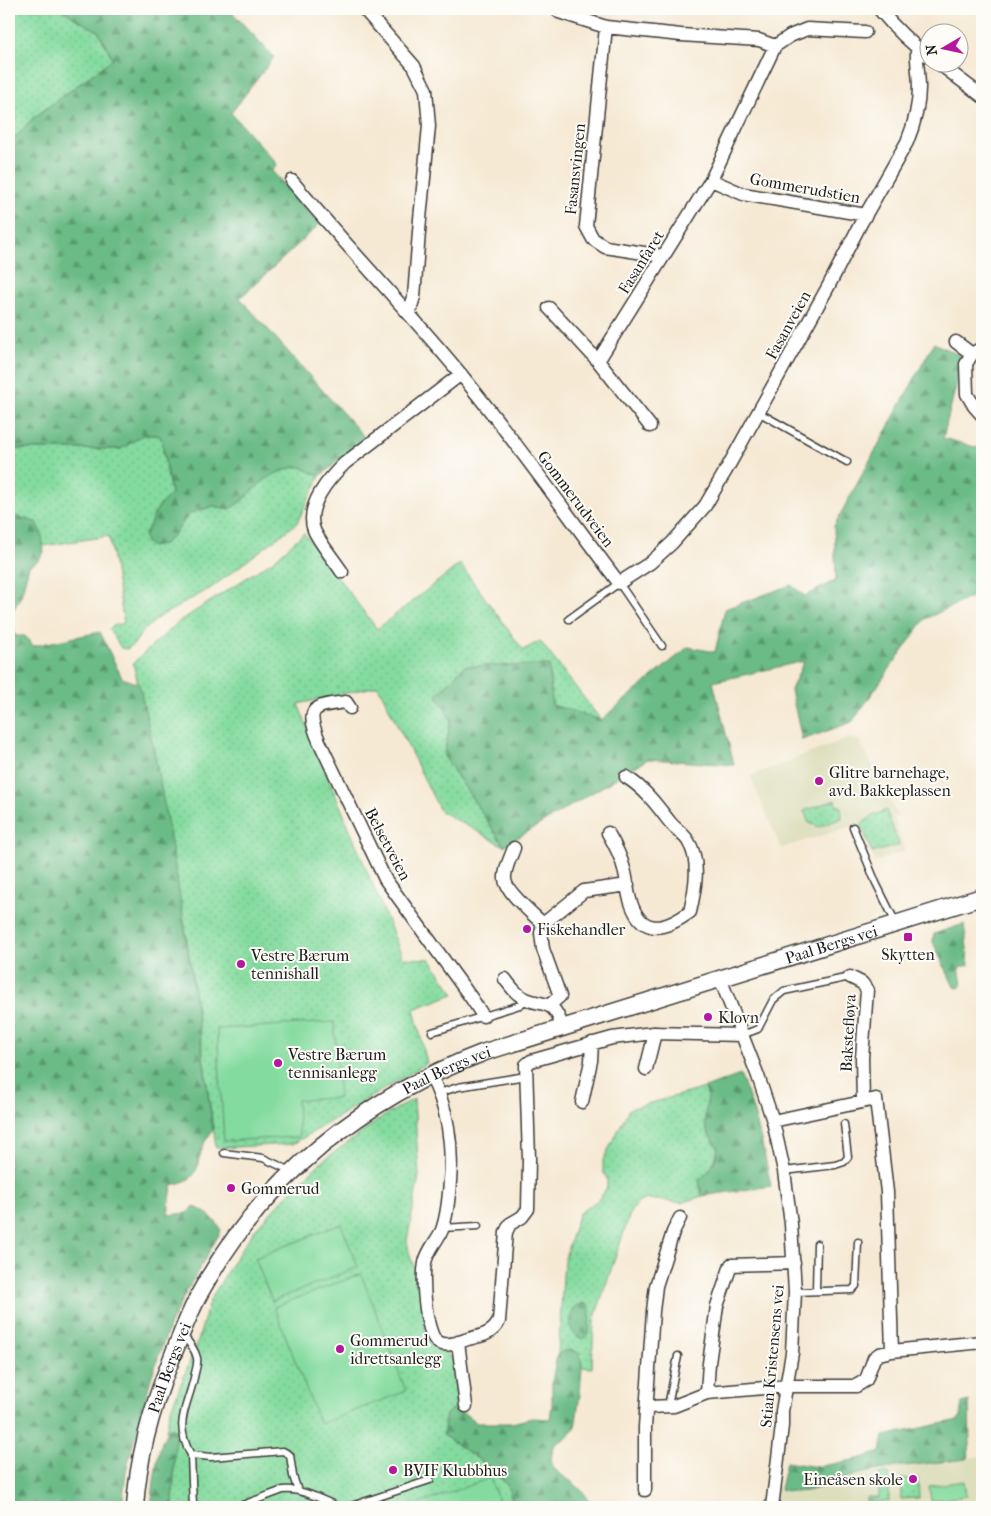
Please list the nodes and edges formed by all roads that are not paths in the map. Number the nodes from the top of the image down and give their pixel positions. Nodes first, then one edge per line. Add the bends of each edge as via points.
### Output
1 (364, 9) edge
2 (556, 9) edge
3 (879, 9) edge
4 (606, 27) junction
5 (866, 32) dead end
6 (775, 46) junction
7 (916, 48) joint
8 (950, 72) edge
9 (982, 96) edge
10 (711, 180) junction
11 (292, 181) dead end
12 (866, 215) junction
13 (663, 256) junction
14 (549, 308) dead end
15 (409, 313) junction
16 (956, 342) dead end
17 (977, 351) edge
18 (598, 361) junction
19 (461, 374) junction
20 (758, 412) junction
21 (982, 414) edge
22 (650, 426) dead end
23 (847, 462) dead end
24 (342, 572) dead end
25 (619, 583) junction
26 (569, 619) dead end
27 (662, 646) dead end
28 (350, 708) dead end
29 (626, 777) dead end
30 (853, 827) dead end
31 (608, 833) dead end
32 (514, 848) dead end
33 (628, 885) junction
34 (982, 897) edge
35 (543, 924) junction
36 (896, 924) junction
37 (850, 977) joint
38 (720, 978) junction
39 (505, 979) dead end
40 (527, 999) junction
41 (550, 1005) junction
42 (482, 1016) junction
43 (562, 1027) junction
44 (432, 1032) dead end
45 (655, 1033) junction
46 (742, 1035) junction
47 (592, 1043) junction
48 (646, 1069) dead end
49 (430, 1075) junction
50 (526, 1076) junction
51 (439, 1093) junction
52 (869, 1100) junction
53 (582, 1102) dead end
54 (773, 1122) junction
55 (844, 1124) dead end
56 (224, 1153) dead end
57 (784, 1171) junction
58 (292, 1172) junction
59 (680, 1218) dead end
60 (478, 1226) dead end
61 (442, 1228) junction
62 (858, 1242) dead end
63 (817, 1244) dead end
64 (794, 1263) junction
65 (816, 1291) junction
66 (795, 1292) junction
67 (181, 1334) junction
68 (458, 1342) junction
69 (982, 1342) edge
70 (892, 1351) junction
71 (678, 1356) dead end
72 (787, 1386) junction
73 (707, 1393) junction
74 (466, 1406) dead end
75 (648, 1406) junction
76 (668, 1408) junction
77 (190, 1455) junction
78 (430, 1480) dead end
79 (645, 1490) dead end
80 (298, 1491) junction
81 (135, 1507) edge
82 (193, 1507) edge
83 (237, 1507) edge
84 (339, 1507) edge
85 (348, 1507) edge
86 (772, 1507) edge

1 - 15 street via 414,66 426,90 429,126 414,297
2 - 4 street
3 - 7 street
4 - 6 street via 759,40
4 - 13 street, Fasansvingen via 586,226 593,239 605,247
5 - 6 street via 807,29
6 - 10 street
7 - 12 street, Fasanveien via 919,90 913,128
8 - 9 street
10 - 12 street, Gommerudstien via 743,194
10 - 13 street, Fasanfaret
11 - 15 street, Gommerudveien
12 - 20 street, Fasanveien
13 - 18 street, Fasanfaret
14 - 18 street
15 - 19 street, Gommerudveien
16 - 17 street
17 - 21 street via 966,364 967,394
18 - 22 street
19 - 24 street via 345,463 322,487 312,516 314,530
19 - 25 street, Gommerudveien
20 - 23 lane
20 - 25 street, Fasanveien via 705,506 672,543
25 - 26 lane
25 - 27 lane, Gommerudveien
28 - 42 street, Belsetveien via 346,702 314,710 312,721 319,741 385,879
29 - 33 street via 655,803 687,840 693,852 694,894 690,912 679,920 657,927 643,924 629,896
30 - 36 lane
31 - 33 street via 619,853
32 - 35 street via 505,882
33 - 35 street via 584,892
34 - 36 street, Paal Bergs vei
35 - 41 street via 544,949 560,996
36 - 38 street, Paal Bergs vei
37 - 46 lane via 784,991 773,1000 758,1029
37 - 52 street, Bakstefløya via 862,983 867,990 862,1058
38 - 43 street, Paal Bergs vei
38 - 46 street, Stian Kristensens vei
39 - 40 street via 518,995
40 - 41 street
40 - 42 lane via 520,1005
41 - 43 street via 560,1017
42 - 44 lane
43 - 49 street, Paal Bergs vei via 485,1052
45 - 46 street
45 - 47 street
45 - 48 street
46 - 54 street, Stian Kristensens vei
47 - 50 street via 532,1061 526,1065
47 - 53 street
49 - 51 street
49 - 58 street, Paal Bergs vei via 356,1118
50 - 51 lane
50 - 68 street via 528,1209 510,1224 506,1232 496,1327 487,1334
51 - 61 street via 448,1127 451,1160
52 - 54 street
52 - 70 street via 887,1192
54 - 57 street, Stian Kristensens vei
55 - 57 lane via 848,1157 844,1162
56 - 58 lane via 263,1158
57 - 64 street, Stian Kristensens vei
58 - 67 street, Paal Bergs vei via 243,1226 220,1259
59 - 75 street via 656,1286
60 - 61 lane
61 - 68 street via 425,1261 428,1320 435,1341 449,1345
62 - 65 lane via 856,1286 852,1290
63 - 65 lane
64 - 66 street, Stian Kristensens vei
64 - 73 street via 731,1265 717,1306
65 - 66 lane
66 - 72 street, Stian Kristensens vei
67 - 77 lane via 193,1346 198,1359 181,1427
67 - 81 street, Paal Bergs vei via 150,1422
68 - 74 street
69 - 70 street
70 - 72 street via 874,1358 866,1380 856,1386
71 - 76 lane
72 - 73 street
72 - 86 street, Stian Kristensens vei
73 - 76 street
75 - 76 street
75 - 79 street via 644,1439
77 - 80 lane via 283,1450 290,1455
77 - 82 lane
78 - 85 lane
80 - 83 lane via 283,1490
80 - 84 lane

